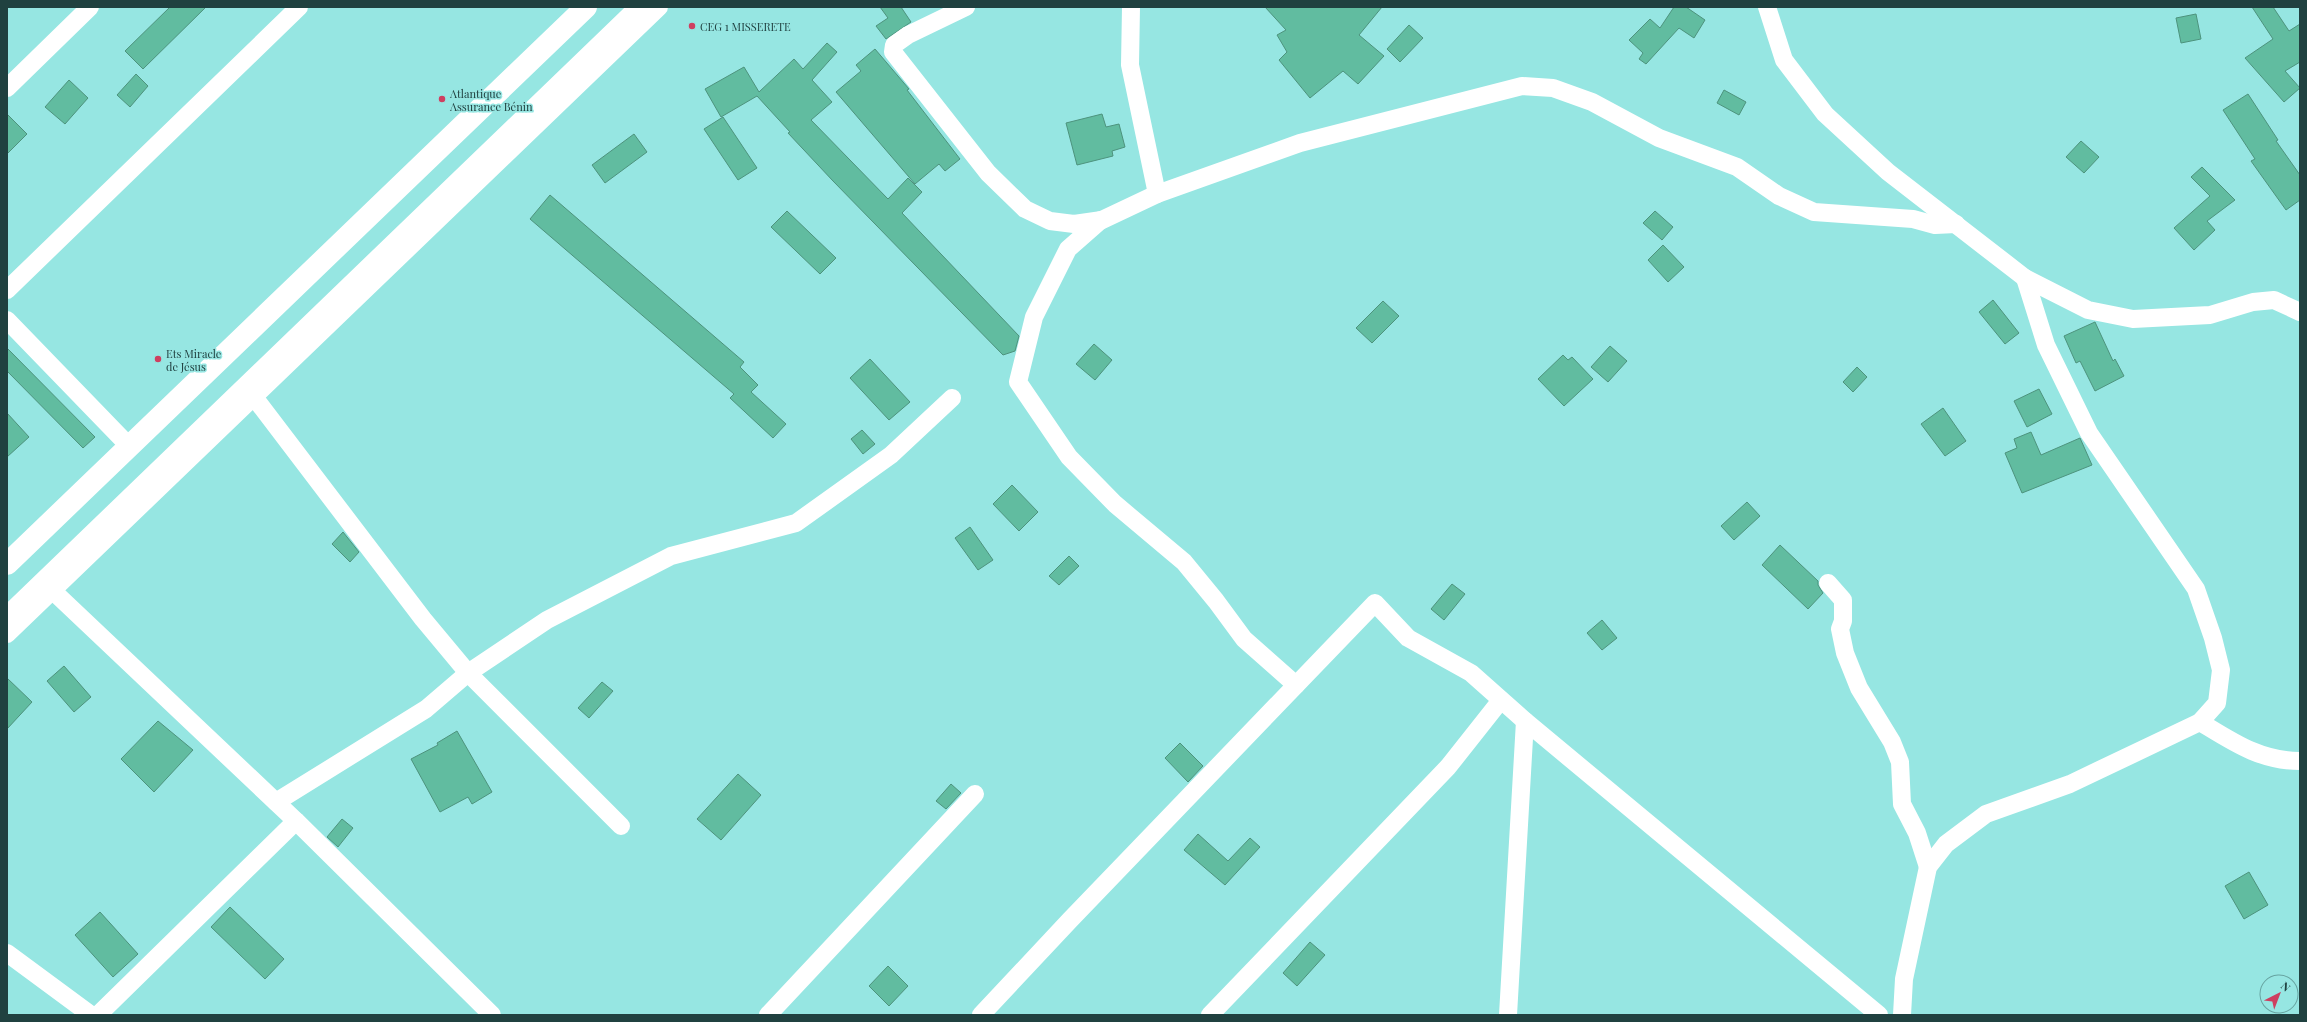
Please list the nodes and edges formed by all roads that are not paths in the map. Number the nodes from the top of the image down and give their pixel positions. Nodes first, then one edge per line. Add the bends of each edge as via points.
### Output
1 (90, 7) edge
2 (299, 7) edge
3 (586, 7) edge
4 (641, 7) edge
5 (659, 7) edge
6 (966, 7) edge
7 (1131, 7) edge
8 (1767, 7) edge
9 (7, 88) edge
10 (1157, 194) junction
11 (1102, 220) junction
12 (1956, 224) junction
13 (2025, 278) junction
14 (7, 290) edge
15 (2300, 312) edge
16 (7, 320) edge
17 (254, 397) junction
18 (952, 398) dead end
19 (129, 446) junction
20 (7, 564) edge
21 (1828, 583) dead end
22 (53, 591) junction
23 (7, 618) edge
24 (7, 634) edge
25 (468, 673) junction
26 (1296, 685) junction
27 (1501, 700) junction
28 (1525, 722) junction
29 (2200, 722) junction
30 (2300, 761) edge
31 (975, 794) dead end
32 (276, 802) junction
33 (296, 821) junction
34 (621, 826) dead end
35 (1928, 867) junction
36 (7, 953) edge
37 (91, 1015) edge
38 (98, 1015) edge
39 (492, 1015) edge
40 (768, 1015) edge
41 (981, 1015) edge
42 (1210, 1015) edge
43 (1508, 1015) edge
44 (1878, 1015) edge
45 (1902, 1015) edge

1 - 9 street
2 - 14 street
3 - 19 highway
4 - 23 highway
5 - 17 street
6 - 11 street via 908,35 894,45 893,52 988,173 1024,209 1050,221 1074,224
7 - 10 street via 1130,65
8 - 12 street via 1784,60 1825,114 1888,172
10 - 11 street
10 - 12 street via 1300,142 1522,86 1553,88 1592,102 1659,138 1737,167 1779,196 1814,212 1913,219 1935,225
11 - 26 street via 1068,249 1034,317 1018,382 1069,457 1115,504 1184,562 1244,639
12 - 13 street
13 - 15 street via 2088,310 2133,319 2210,315 2253,302 2274,300
13 - 29 street via 2046,345 2089,432 2196,589 2221,670 2217,703
16 - 19 street
17 - 22 street
17 - 25 street via 423,619
18 - 25 street via 891,455 796,522 671,556 547,620
19 - 20 highway
21 - 35 street via 1843,600 1843,621 1840,629 1844,653 1859,688 1892,742 1900,762 1902,804 1917,833
22 - 24 street
22 - 32 street
25 - 32 street via 426,709
25 - 34 street
26 - 27 street via 1375,603 1408,638 1471,673
26 - 41 street
27 - 28 street
27 - 42 street via 1448,767
28 - 43 street
28 - 44 street
29 - 30 street via 2244,748 2280,761
29 - 35 street via 2070,784 1986,814 1946,844
31 - 40 street
32 - 33 street
33 - 38 street
33 - 39 street
35 - 45 street via 1904,979
36 - 37 street

